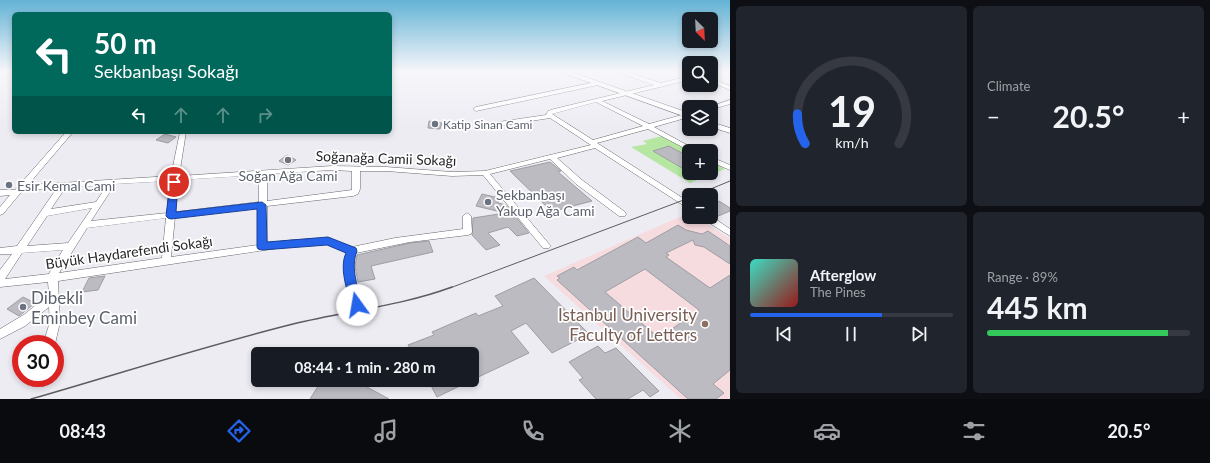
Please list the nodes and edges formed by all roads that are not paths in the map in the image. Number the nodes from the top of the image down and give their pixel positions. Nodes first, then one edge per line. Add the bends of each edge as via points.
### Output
1 (571, 90) edge
2 (613, 90) edge
3 (643, 90) edge
4 (626, 94) junction
5 (597, 100) junction
6 (730, 102) edge
7 (718, 106) edge
8 (476, 109) dead end
9 (682, 113) edge
10 (549, 115) junction
11 (682, 117) edge
12 (485, 126) dead end
13 (648, 127) junction
14 (718, 127) edge
15 (730, 131) edge
16 (68, 134) edge
17 (183, 134) edge
18 (593, 144) junction
19 (682, 144) edge
20 (552, 157) junction
21 (718, 162) edge
22 (356, 168) junction
23 (730, 168) edge
24 (263, 172) junction
25 (485, 173) junction
26 (175, 178) junction
27 (112, 183) junction
28 (63, 185) junction
29 (19, 190) junction
30 (0, 193) edge
31 (682, 202) edge
32 (98, 204) junction
33 (262, 205) junction
34 (0, 212) edge
35 (45, 212) junction
36 (622, 214) dead end
37 (171, 216) junction
38 (467, 216) dead end
39 (716, 224) edge
40 (85, 225) junction
41 (730, 233) edge
42 (70, 246) junction
43 (546, 246) dead end
44 (262, 247) junction
45 (19, 249) junction
46 (0, 251) edge
47 (352, 251) junction
48 (166, 261) junction
49 (0, 278) edge
50 (53, 278) junction
51 (0, 283) edge
52 (54, 296) junction
53 (357, 305) dead end
54 (0, 334) edge
55 (51, 335) edge

1 - 8 street
2 - 4 main road
3 - 4 street
4 - 5 street
4 - 9 main road
5 - 10 street via 550,112
5 - 13 street
6 - 7 street
10 - 12 street
10 - 18 street
11 - 13 street, Soğanağa Camii Sokağı
13 - 18 street, Soğanağa Camii Sokağı
13 - 19 street
14 - 15 main road
16 - 29 street
17 - 26 street
18 - 20 street, Soğanağa Camii Sokağı
18 - 31 street
20 - 25 street, Soğanağa Camii Sokağı
20 - 36 street via 579,182
21 - 23 street
22 - 24 street, Soğanağa Camii Sokağı
22 - 25 street, Soğanağa Camii Sokağı via 452,174
22 - 33 street via 354,192
24 - 26 street, Soğanağa Camii Sokağı
24 - 33 street
25 - 43 street
26 - 27 street, Soğanağa Camii Sokağı
26 - 37 street
27 - 28 street, Soğanağa Camii Sokağı
27 - 32 street
28 - 29 street, Soğanağa Camii Sokağı
28 - 35 street
29 - 30 street, Soğanağa Camii Sokağı
29 - 34 street
32 - 35 street
32 - 40 street
33 - 37 street
33 - 44 street
35 - 45 street
37 - 40 street
37 - 48 street
38 - 47 street via 468,232 412,238
39 - 41 street
40 - 42 street
42 - 45 street
42 - 50 street via 54,270
44 - 47 street, Büyük Haydarefendi Sokağı via 328,241
44 - 48 street, Büyük Haydarefendi Sokağı
45 - 46 street
45 - 49 street
47 - 53 street via 349,258 349,273
48 - 50 street, Büyük Haydarefendi Sokağı
50 - 51 street, Büyük Haydarefendi Sokağı
50 - 52 street
52 - 54 street via 36,312
52 - 55 street via 55,322

